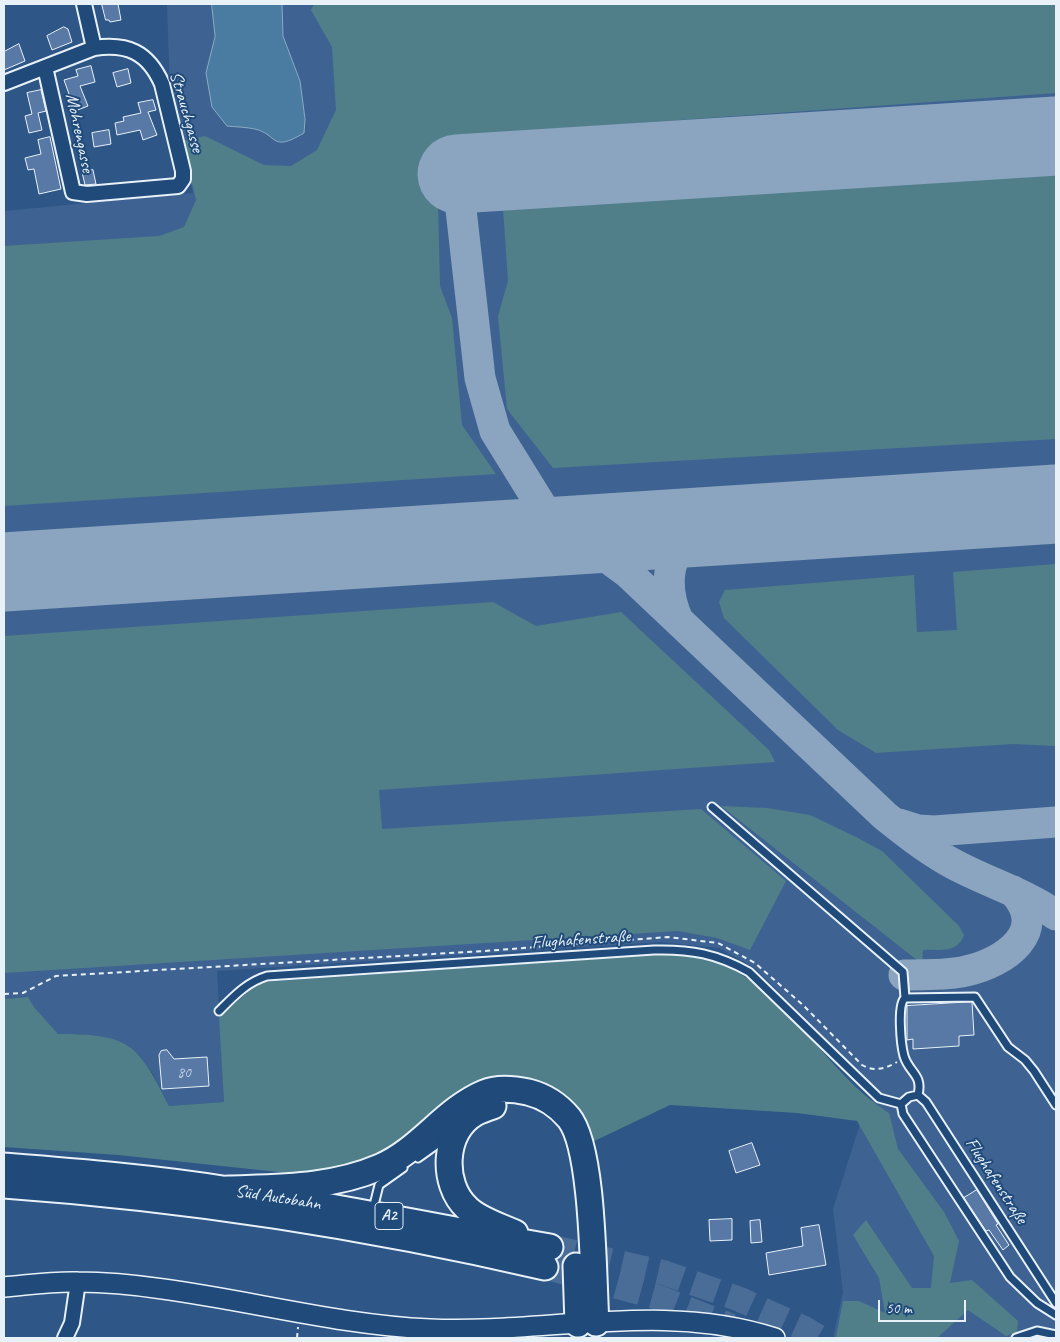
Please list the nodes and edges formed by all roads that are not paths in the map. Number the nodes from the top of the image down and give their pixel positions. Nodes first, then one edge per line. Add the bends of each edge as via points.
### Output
1 (84, 4) edge
2 (94, 48) junction
3 (45, 67) junction
4 (4, 82) edge
5 (87, 194) joint
6 (712, 807) dead end
7 (905, 998) junction
8 (219, 1011) dead end
9 (918, 1095) junction
10 (901, 1104) junction
11 (1056, 1105) edge
12 (459, 1129) junction
13 (4, 1166) edge
14 (4, 1185) edge
15 (65, 1189) junction
16 (228, 1189) junction
17 (4, 1197) edge
18 (372, 1213) junction
19 (547, 1257) junction
20 (78, 1282) junction
21 (4, 1287) edge
22 (1056, 1304) edge
23 (1056, 1315) edge
24 (587, 1324) junction
25 (746, 1334) edge
26 (1056, 1335) edge
27 (65, 1338) edge
28 (775, 1338) edge
29 (1016, 1338) edge

1 - 2 street
2 - 3 street
2 - 5 street, Strauchgasse via 122,46 138,53 157,73 183,179 170,189
3 - 4 street
3 - 5 street, Mohrengasse via 73,192
6 - 7 lane via 903,972
7 - 9 lane via 899,1006 904,1057 920,1082
7 - 11 lane via 975,997 1008,1047 1034,1071
8 - 10 lane, Flughafenstraße via 244,986 268,976 678,949 725,959 749,972 879,1098
9 - 10 lane
9 - 22 lane, Flughafenstraße via 982,1185
10 - 23 lane via 903,1114 1010,1277
12 - 18 lane via 379,1185
12 - 19 highway via 450,1149 449,1172 452,1186 467,1208
12 - 24 highway via 474,1114 507,1103 526,1106 558,1130 568,1153 573,1185
13 - 16 highway, Süd Autobahn / A2
14 - 15 highway, Süd Autobahn / A2
15 - 17 highway
15 - 19 highway, Süd Autobahn / A2 via 319,1222
16 - 18 highway, Süd Autobahn / A2
16 - 24 highway via 327,1184 354,1178 383,1166 406,1151 469,1099 487,1091 503,1089 537,1095 570,1119 578,1136 587,1182
18 - 19 highway, Süd Autobahn / A2
20 - 21 main road
20 - 24 main road via 163,1289 395,1326 432,1329
20 - 27 street via 72,1323
24 - 25 main road via 672,1320
25 - 28 main road
26 - 29 lane via 1037,1331

